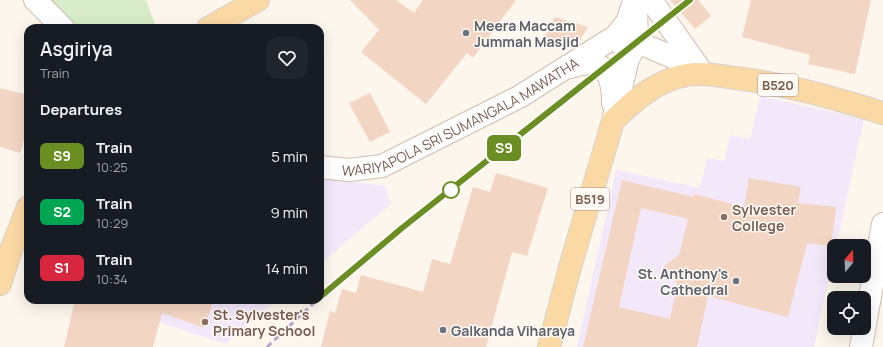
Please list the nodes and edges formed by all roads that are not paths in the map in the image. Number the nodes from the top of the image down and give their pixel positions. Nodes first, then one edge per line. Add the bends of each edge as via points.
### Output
1 (35, 0) edge
2 (258, 0) edge
3 (641, 1) edge
4 (59, 24) edge
5 (215, 24) edge
6 (637, 42) junction
7 (595, 49) junction
8 (568, 67) junction
9 (703, 74) junction
10 (672, 79) joint
11 (883, 113) edge
12 (614, 120) junction
13 (324, 167) edge
14 (24, 217) edge
15 (883, 224) edge
16 (0, 284) edge
17 (549, 347) edge
18 (861, 347) edge

1 - 4 street
2 - 5 main road
3 - 6 street
3 - 7 street, WARIYAPOLA SRI SUMANGALA MAWATHA via 616,36
3 - 9 street
6 - 7 street, WARIYAPOLA SRI SUMANGALA MAWATHA
6 - 9 street via 684,62
6 - 12 street via 628,59
7 - 8 street, WARIYAPOLA SRI SUMANGALA MAWATHA
8 - 12 street via 589,62 605,68 611,82
8 - 13 street, WARIYAPOLA SRI SUMANGALA MAWATHA via 519,97 382,166 348,170
9 - 10 main road, B520
9 - 11 main road, B520 via 759,81 812,92
10 - 12 main road, B519 via 645,92
12 - 17 main road, B519
14 - 16 main road
15 - 18 street

